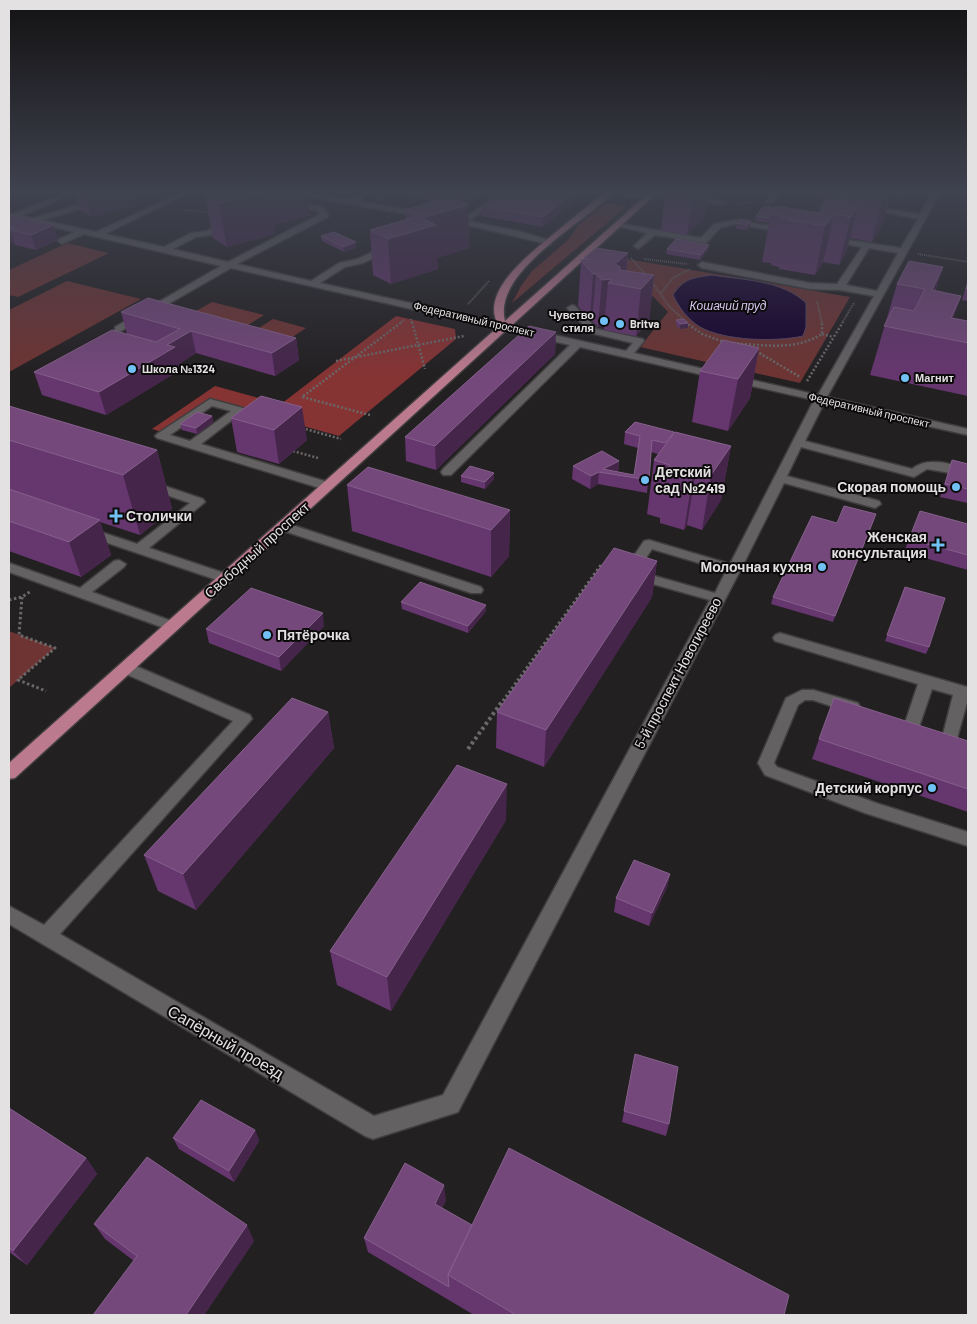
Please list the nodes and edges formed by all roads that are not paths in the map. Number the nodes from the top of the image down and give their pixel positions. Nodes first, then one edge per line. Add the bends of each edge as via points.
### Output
1 (177, 253) edge
2 (252, 253) edge
3 (378, 253) edge
4 (537, 253) edge
5 (586, 253) edge
6 (862, 253) edge
7 (902, 253) edge
8 (229, 265) junction
9 (702, 265) road end
10 (313, 283) junction
11 (840, 287) junction
12 (877, 298) junction
13 (889, 303) dead end
14 (572, 308) dead end
15 (504, 326) junction
16 (118, 329) dead end
17 (578, 343) junction
18 (628, 355) junction
19 (820, 399) junction
20 (968, 432) edge
21 (799, 443) junction
22 (191, 446) junction
23 (447, 472) dead end
24 (968, 472) edge
25 (782, 478) junction
26 (136, 480) edge
27 (327, 486) junction
28 (875, 504) dead end
29 (283, 526) junction
30 (74, 527) edge
31 (139, 549) junction
32 (119, 564) dead end
33 (9, 566) edge
34 (734, 569) junction
35 (225, 578) junction
36 (476, 590) dead end
37 (82, 593) junction
38 (718, 598) junction
39 (172, 626) junction
40 (780, 638) dead end
41 (126, 668) junction
42 (926, 682) junction
43 (965, 692) edge
44 (867, 712) edge
45 (894, 720) edge
46 (912, 726) junction
47 (950, 738) junction
48 (968, 744) edge
49 (9, 774) edge
50 (968, 839) edge
51 (9, 914) edge
52 (46, 936) junction
53 (450, 1104) joint

1 - 8 street, Федеративный проспект
2 - 8 street
3 - 10 street via 342,265
4 - 15 main road via 508,284 499,309
5 - 15 main road, Свободный проспект
6 - 11 street
7 - 12 street, 5-й проспект Новогиреево
8 - 10 street, Федеративный проспект
8 - 16 street
9 - 11 street via 810,286
10 - 15 street, Федеративный проспект
11 - 12 street
12 - 13 street
12 - 19 street, 5-й проспект Новогиреево
14 - 18 street via 594,331 639,341
15 - 17 street, Федеративный проспект
15 - 27 main road, Свободный проспект
17 - 18 street, Федеративный проспект
17 - 23 street
18 - 19 street, Федеративный проспект
19 - 20 street, Федеративный проспект
19 - 21 street, 5-й проспект Новогиреево
21 - 24 street via 914,473 924,466
21 - 25 street, 5-й проспект Новогиреево
22 - 22 street via 207,434 239,410 210,402 161,436
22 - 27 street
25 - 28 street
25 - 34 street, 5-й проспект Новогиреево
26 - 31 street via 199,502
27 - 29 main road, Свободный проспект
29 - 35 main road, Свободный проспект
29 - 36 street
30 - 31 street
31 - 35 street
32 - 37 street
33 - 37 street
34 - 38 street, 5-й проспект Новогиреево
34 - 38 street via 649,544 629,573
35 - 39 main road, Свободный проспект
37 - 39 street
38 - 53 street, 5-й проспект Новогиреево
39 - 41 main road, Свободный проспект
40 - 42 street
41 - 49 main road, Свободный проспект
41 - 52 street via 244,719
42 - 43 street
42 - 46 street
43 - 47 street
44 - 50 street via 813,695 802,695 792,702 766,764 771,772
45 - 46 street
46 - 47 street
47 - 48 street
51 - 52 street, Сапёрный проезд
52 - 53 street, Сапёрный проезд via 373,1128

